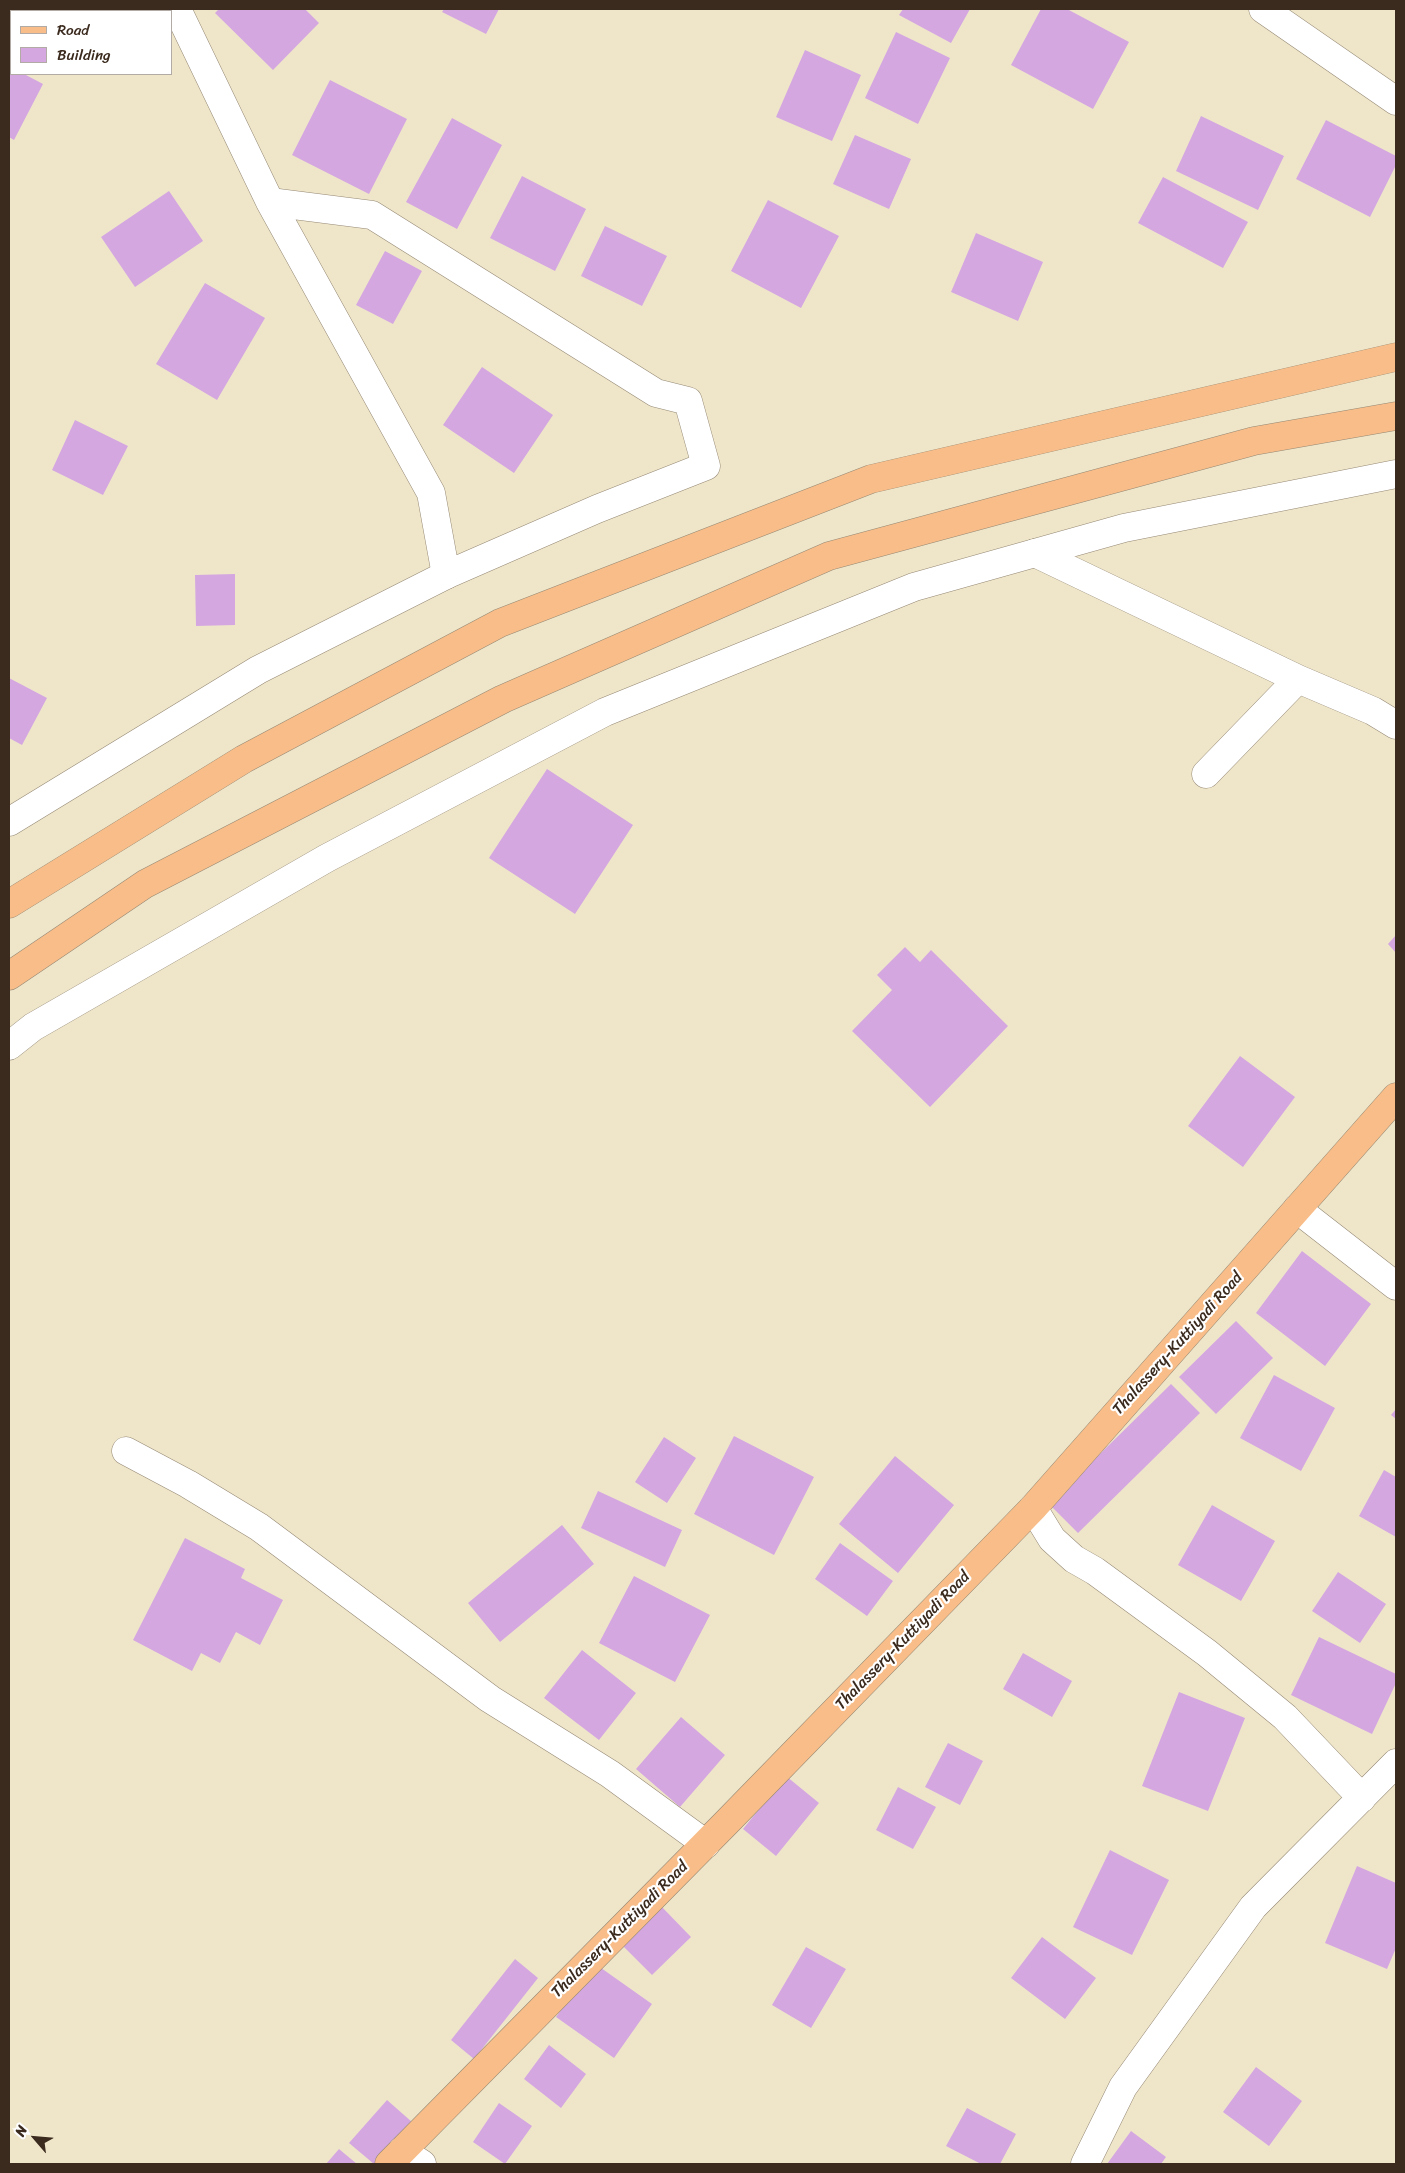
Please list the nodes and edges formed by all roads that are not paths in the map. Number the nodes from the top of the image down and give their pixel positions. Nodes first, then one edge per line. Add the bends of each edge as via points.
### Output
1 (177, 9) edge
2 (1262, 9) edge
3 (1396, 101) edge
4 (270, 202) junction
5 (1396, 358) edge
6 (1396, 416) edge
7 (1396, 474) edge
8 (1035, 553) junction
9 (446, 575) junction
10 (1298, 679) junction
11 (1396, 725) edge
12 (1206, 774) dead end
13 (9, 822) edge
14 (9, 904) edge
15 (9, 976) edge
16 (9, 1046) edge
17 (1396, 1097) edge
18 (1297, 1209) junction
19 (1396, 1286) edge
20 (126, 1451) dead end
21 (1033, 1508) junction
22 (1396, 1763) edge
23 (1362, 1798) junction
24 (706, 1844) junction
25 (404, 2160) edge
26 (1085, 2164) edge

1 - 4 street
2 - 3 street
4 - 9 street via 431,493
4 - 9 street via 372,215 656,393 688,401 706,466
5 - 14 main road via 871,479 500,622 244,758
6 - 15 main road via 1254,441 829,556 504,698 144,884
7 - 8 street via 1124,528
8 - 10 street
8 - 16 street via 914,587 605,712 327,858 33,1027
9 - 13 street via 258,670
10 - 11 street via 1373,711
10 - 12 street
17 - 18 main road, Thalassery-Kuttiyadi Road
18 - 19 street
18 - 21 main road, Thalassery-Kuttiyadi Road
20 - 24 street via 259,1527 490,1699 610,1774
21 - 23 street via 1059,1546 1207,1654 1285,1717
21 - 24 main road, Thalassery-Kuttiyadi Road
22 - 23 street
23 - 26 street via 1253,1907 1124,2086
24 - 25 main road, Thalassery-Kuttiyadi Road

